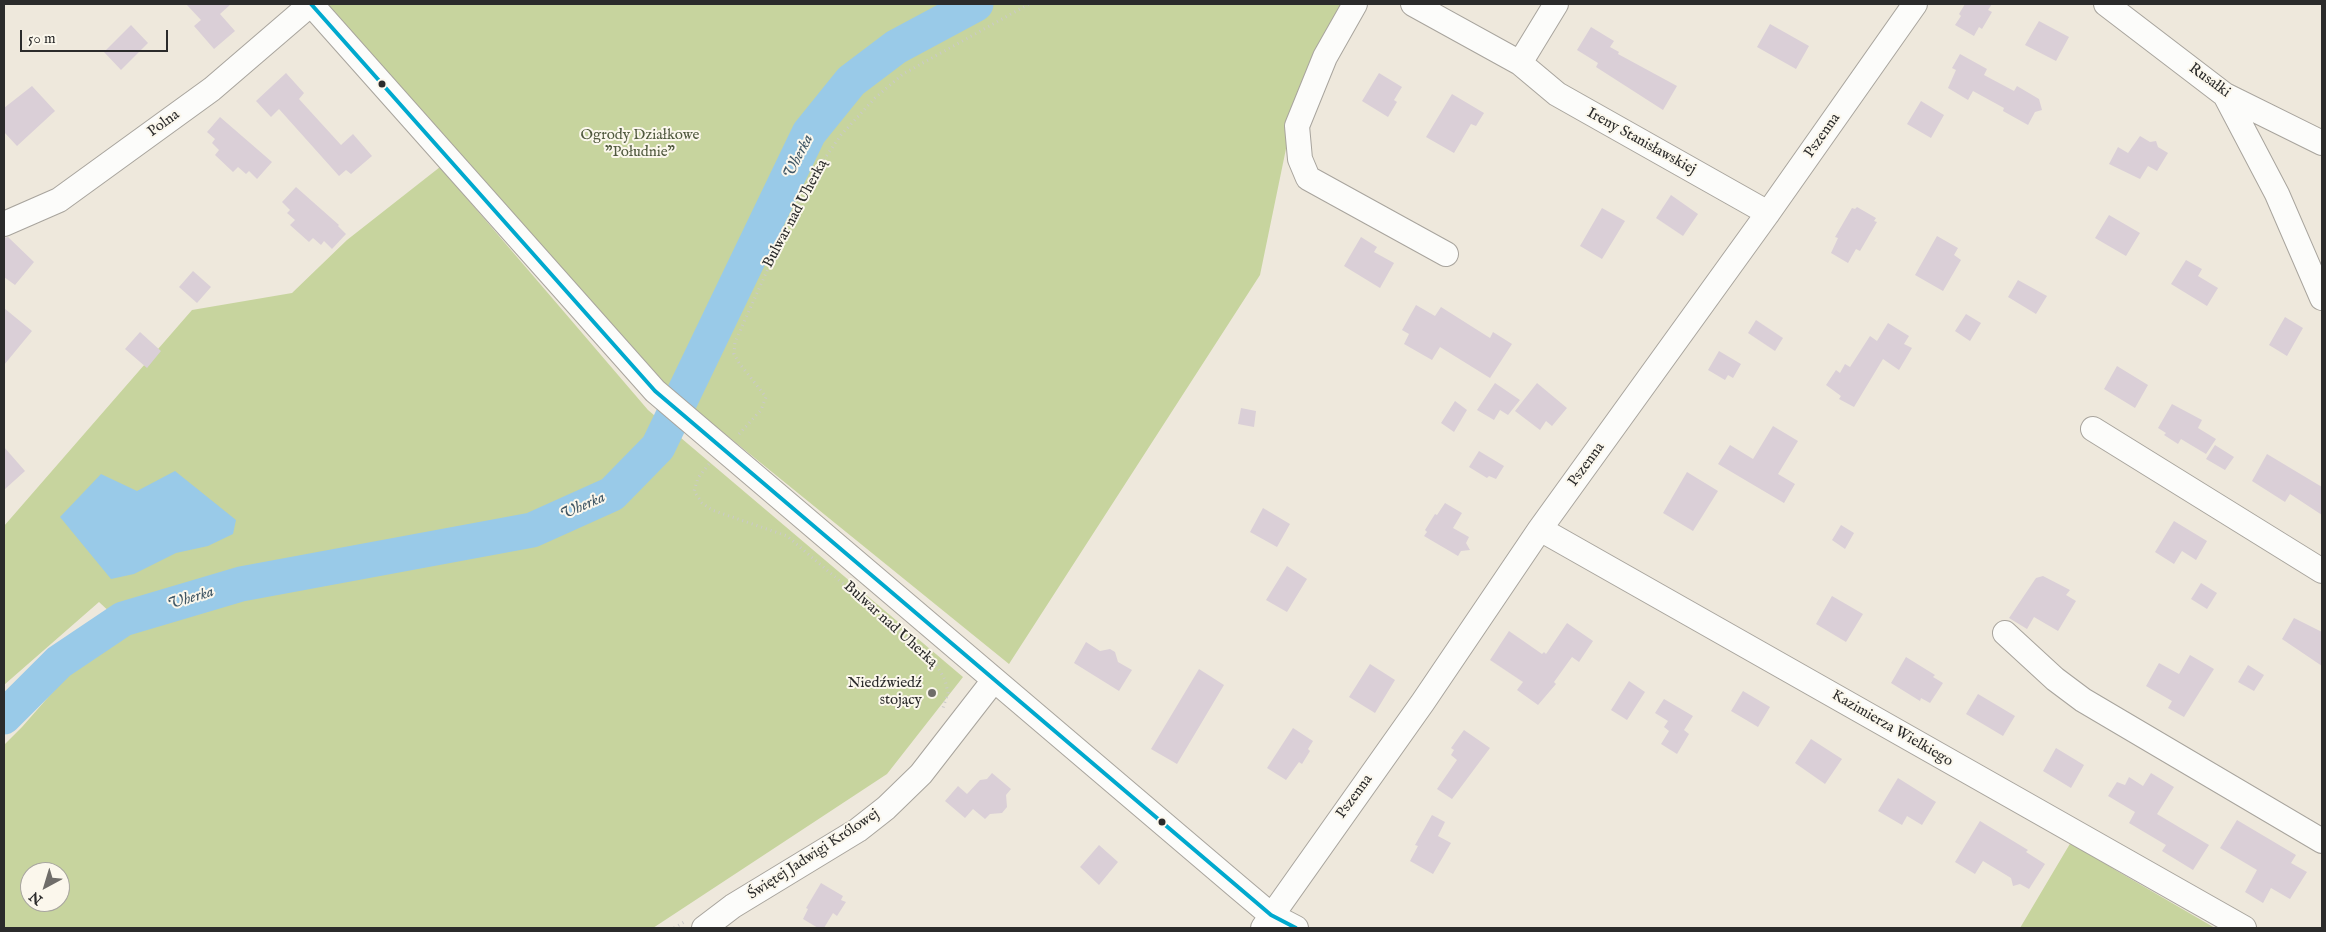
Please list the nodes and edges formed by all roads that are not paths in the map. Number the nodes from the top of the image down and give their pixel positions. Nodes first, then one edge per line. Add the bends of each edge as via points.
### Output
1 (311, 4) edge
2 (1355, 4) edge
3 (1413, 4) edge
4 (1556, 4) edge
5 (1915, 4) edge
6 (2106, 4) edge
7 (1520, 63) junction
8 (2225, 95) junction
9 (2322, 143) edge
10 (1768, 213) junction
11 (4, 224) edge
12 (1446, 254) dead end
13 (2322, 298) edge
14 (2093, 429) dead end
15 (1540, 529) junction
16 (2322, 571) edge
17 (2005, 633) dead end
18 (994, 680) junction
19 (2322, 841) edge
20 (1267, 922) edge
21 (697, 923) edge
22 (1296, 928) edge
23 (2244, 928) edge

1 - 11 street, Polna via 212,88 59,200
1 - 18 street via 655,391
2 - 12 street via 1325,57 1297,126 1300,159 1308,178
3 - 7 street, Ireny Stanisławskiej
4 - 7 street
5 - 10 street, Pszenna
6 - 8 street, Rusałki
7 - 10 street, Ireny Stanisławskiej via 1557,94
8 - 9 street, Rusałki
8 - 13 street via 2278,194
10 - 15 street, Pszenna
14 - 16 street
15 - 20 street, Pszenna via 1424,702
15 - 23 street, Kazimierza Wielkiego
17 - 19 street via 2083,700
18 - 20 street
18 - 21 street, Świętej Jadwigi Królowej via 921,774 879,814 733,906
20 - 22 street

